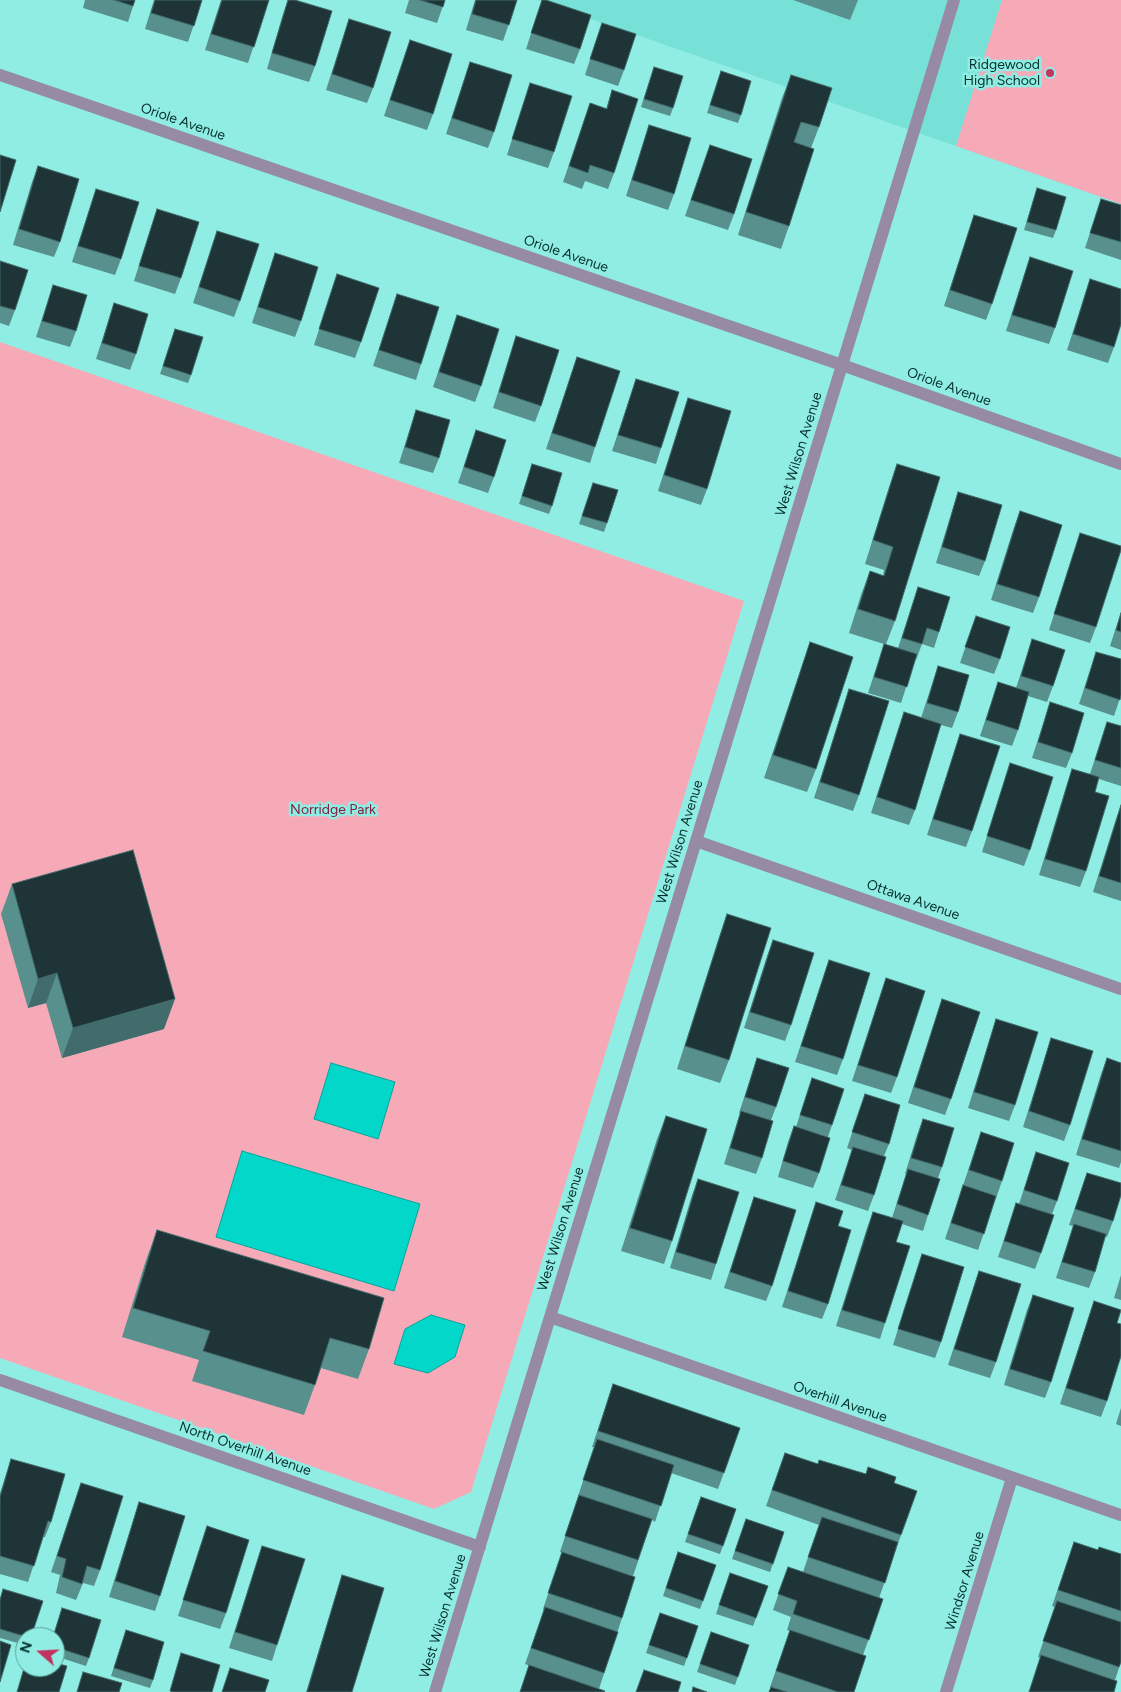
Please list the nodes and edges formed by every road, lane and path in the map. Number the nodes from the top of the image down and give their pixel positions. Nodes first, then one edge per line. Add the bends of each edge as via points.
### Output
1 (954, 0) edge
2 (0, 75) edge
3 (842, 365) junction
4 (1121, 464) edge
5 (696, 841) junction
6 (1121, 989) edge
7 (550, 1317) junction
8 (0, 1380) edge
9 (1012, 1478) junction
10 (1121, 1516) edge
11 (480, 1547) junction
12 (435, 1692) edge
13 (946, 1692) edge

1 - 3 street, West Wilson Avenue
2 - 3 street, Oriole Avenue
3 - 4 street, Oriole Avenue
3 - 5 street, West Wilson Avenue
5 - 6 street, Ottawa Avenue
5 - 7 street, West Wilson Avenue
7 - 9 street, Overhill Avenue
7 - 11 street, West Wilson Avenue
8 - 11 street, North Overhill Avenue
9 - 10 street, Overhill Avenue
9 - 13 street, Windsor Avenue
11 - 12 street, West Wilson Avenue

